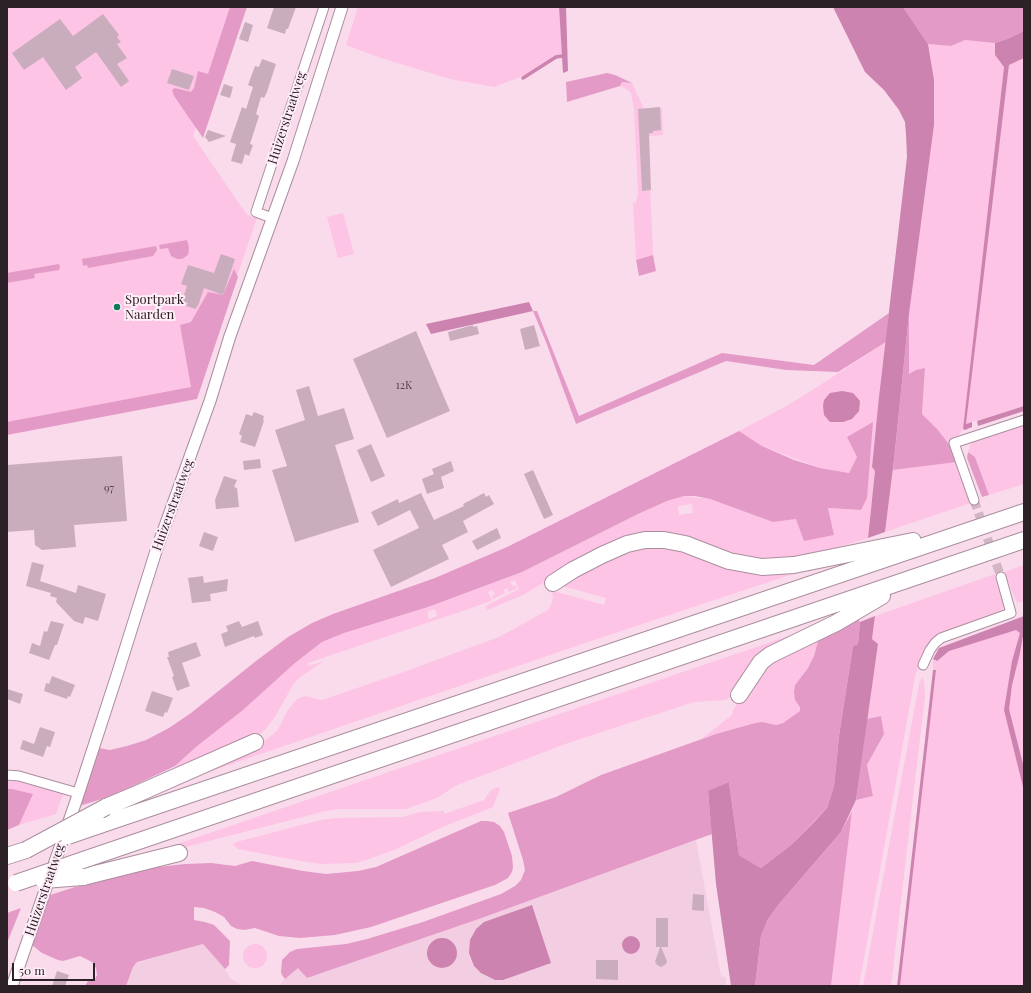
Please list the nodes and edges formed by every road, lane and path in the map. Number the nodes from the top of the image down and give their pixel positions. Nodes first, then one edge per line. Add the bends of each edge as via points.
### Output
1 (324, 7) edge
2 (342, 7) edge
3 (272, 218) junction
4 (1024, 420) edge
5 (974, 500) tunnel mouth
6 (1024, 512) edge
7 (976, 528) junction
8 (1024, 540) edge
9 (1001, 577) tunnel mouth
10 (911, 579) junction
11 (553, 583) dead end
12 (923, 665) dead end
13 (739, 695) dead end
14 (255, 742) dead end
15 (7, 775) edge
16 (78, 793) junction
17 (26, 850) junction
18 (179, 853) dead end
19 (7, 856) edge
20 (11, 884) edge
21 (12, 986) edge

1 - 3 street, Huizerstraatweg via 256,212
2 - 3 street, Huizerstraatweg
3 - 16 street, Huizerstraatweg via 230,336 212,397 156,551
4 - 5 street via 954,443
6 - 7 highway
7 - 11 highway via 794,565 771,567 737,563 679,542 644,540 602,555
7 - 17 highway, bridge
8 - 10 highway
9 - 12 street via 1011,613 941,638 930,650
10 - 13 highway via 836,623 770,655 761,662
10 - 20 highway, bridge
14 - 17 highway, bridge via 106,807
15 - 16 street
16 - 21 street, Huizerstraatweg
17 - 19 highway
18 - 20 highway, bridge via 83,877

